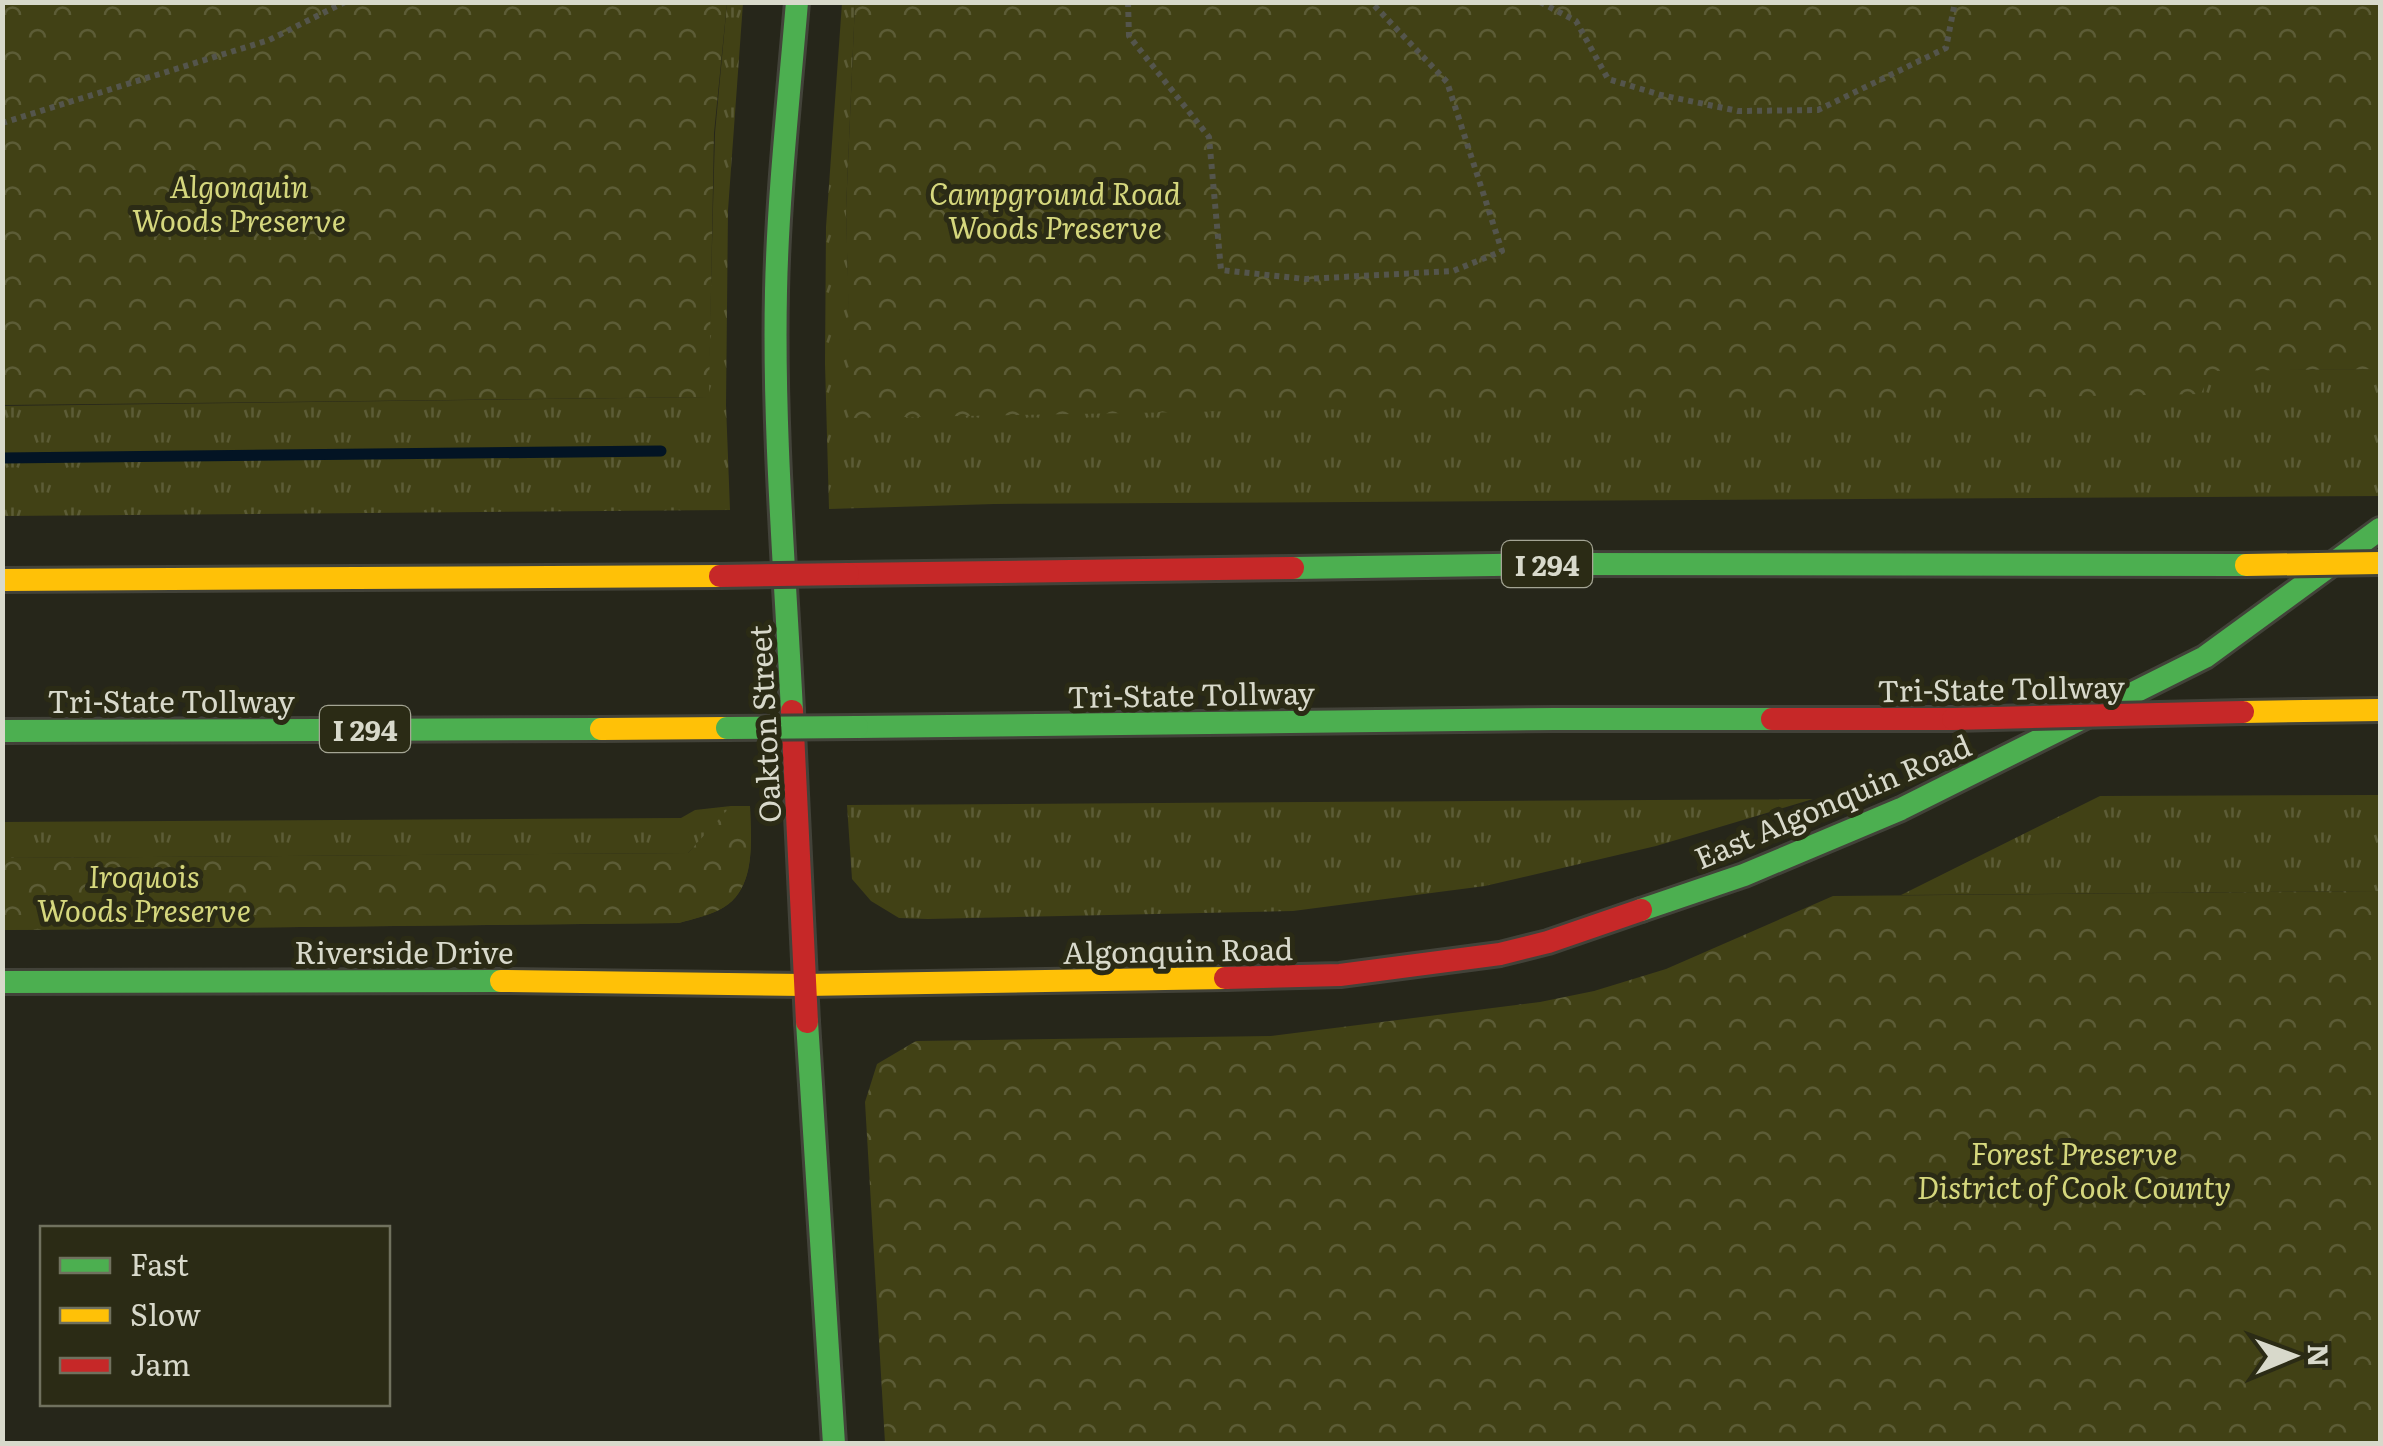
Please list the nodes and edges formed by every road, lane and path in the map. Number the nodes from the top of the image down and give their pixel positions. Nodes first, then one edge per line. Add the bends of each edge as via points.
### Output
1 (345, 2) edge
2 (797, 2) edge
3 (1128, 2) edge
4 (1371, 2) edge
5 (1540, 2) edge
6 (1955, 2) edge
7 (2, 123) edge
8 (2380, 530) edge
9 (2380, 563) edge
10 (2, 580) edge
11 (2380, 710) edge
12 (2, 731) edge
13 (1548, 942) joint
14 (2, 982) edge
15 (805, 985) junction
16 (834, 1444) edge

1 - 7 path via 269,40
2 - 15 main road, Oakton Street via 781,191 776,368
3 - 4 path via 1128,36 1209,137 1222,270 1305,279 1453,271 1502,251 1447,82
5 - 6 path via 1576,21 1608,78 1738,111 1818,110 1946,48
8 - 13 main road, East Algonquin Road via 2205,656 1900,809 1744,875
9 - 10 main road, I 294, bridge
11 - 12 main road, Tri-State Tollway / I 294, bridge via 1953,719
13 - 15 main road, Algonquin Road via 1340,975
14 - 15 main road, Riverside Drive
15 - 16 main road, Oakton Street

